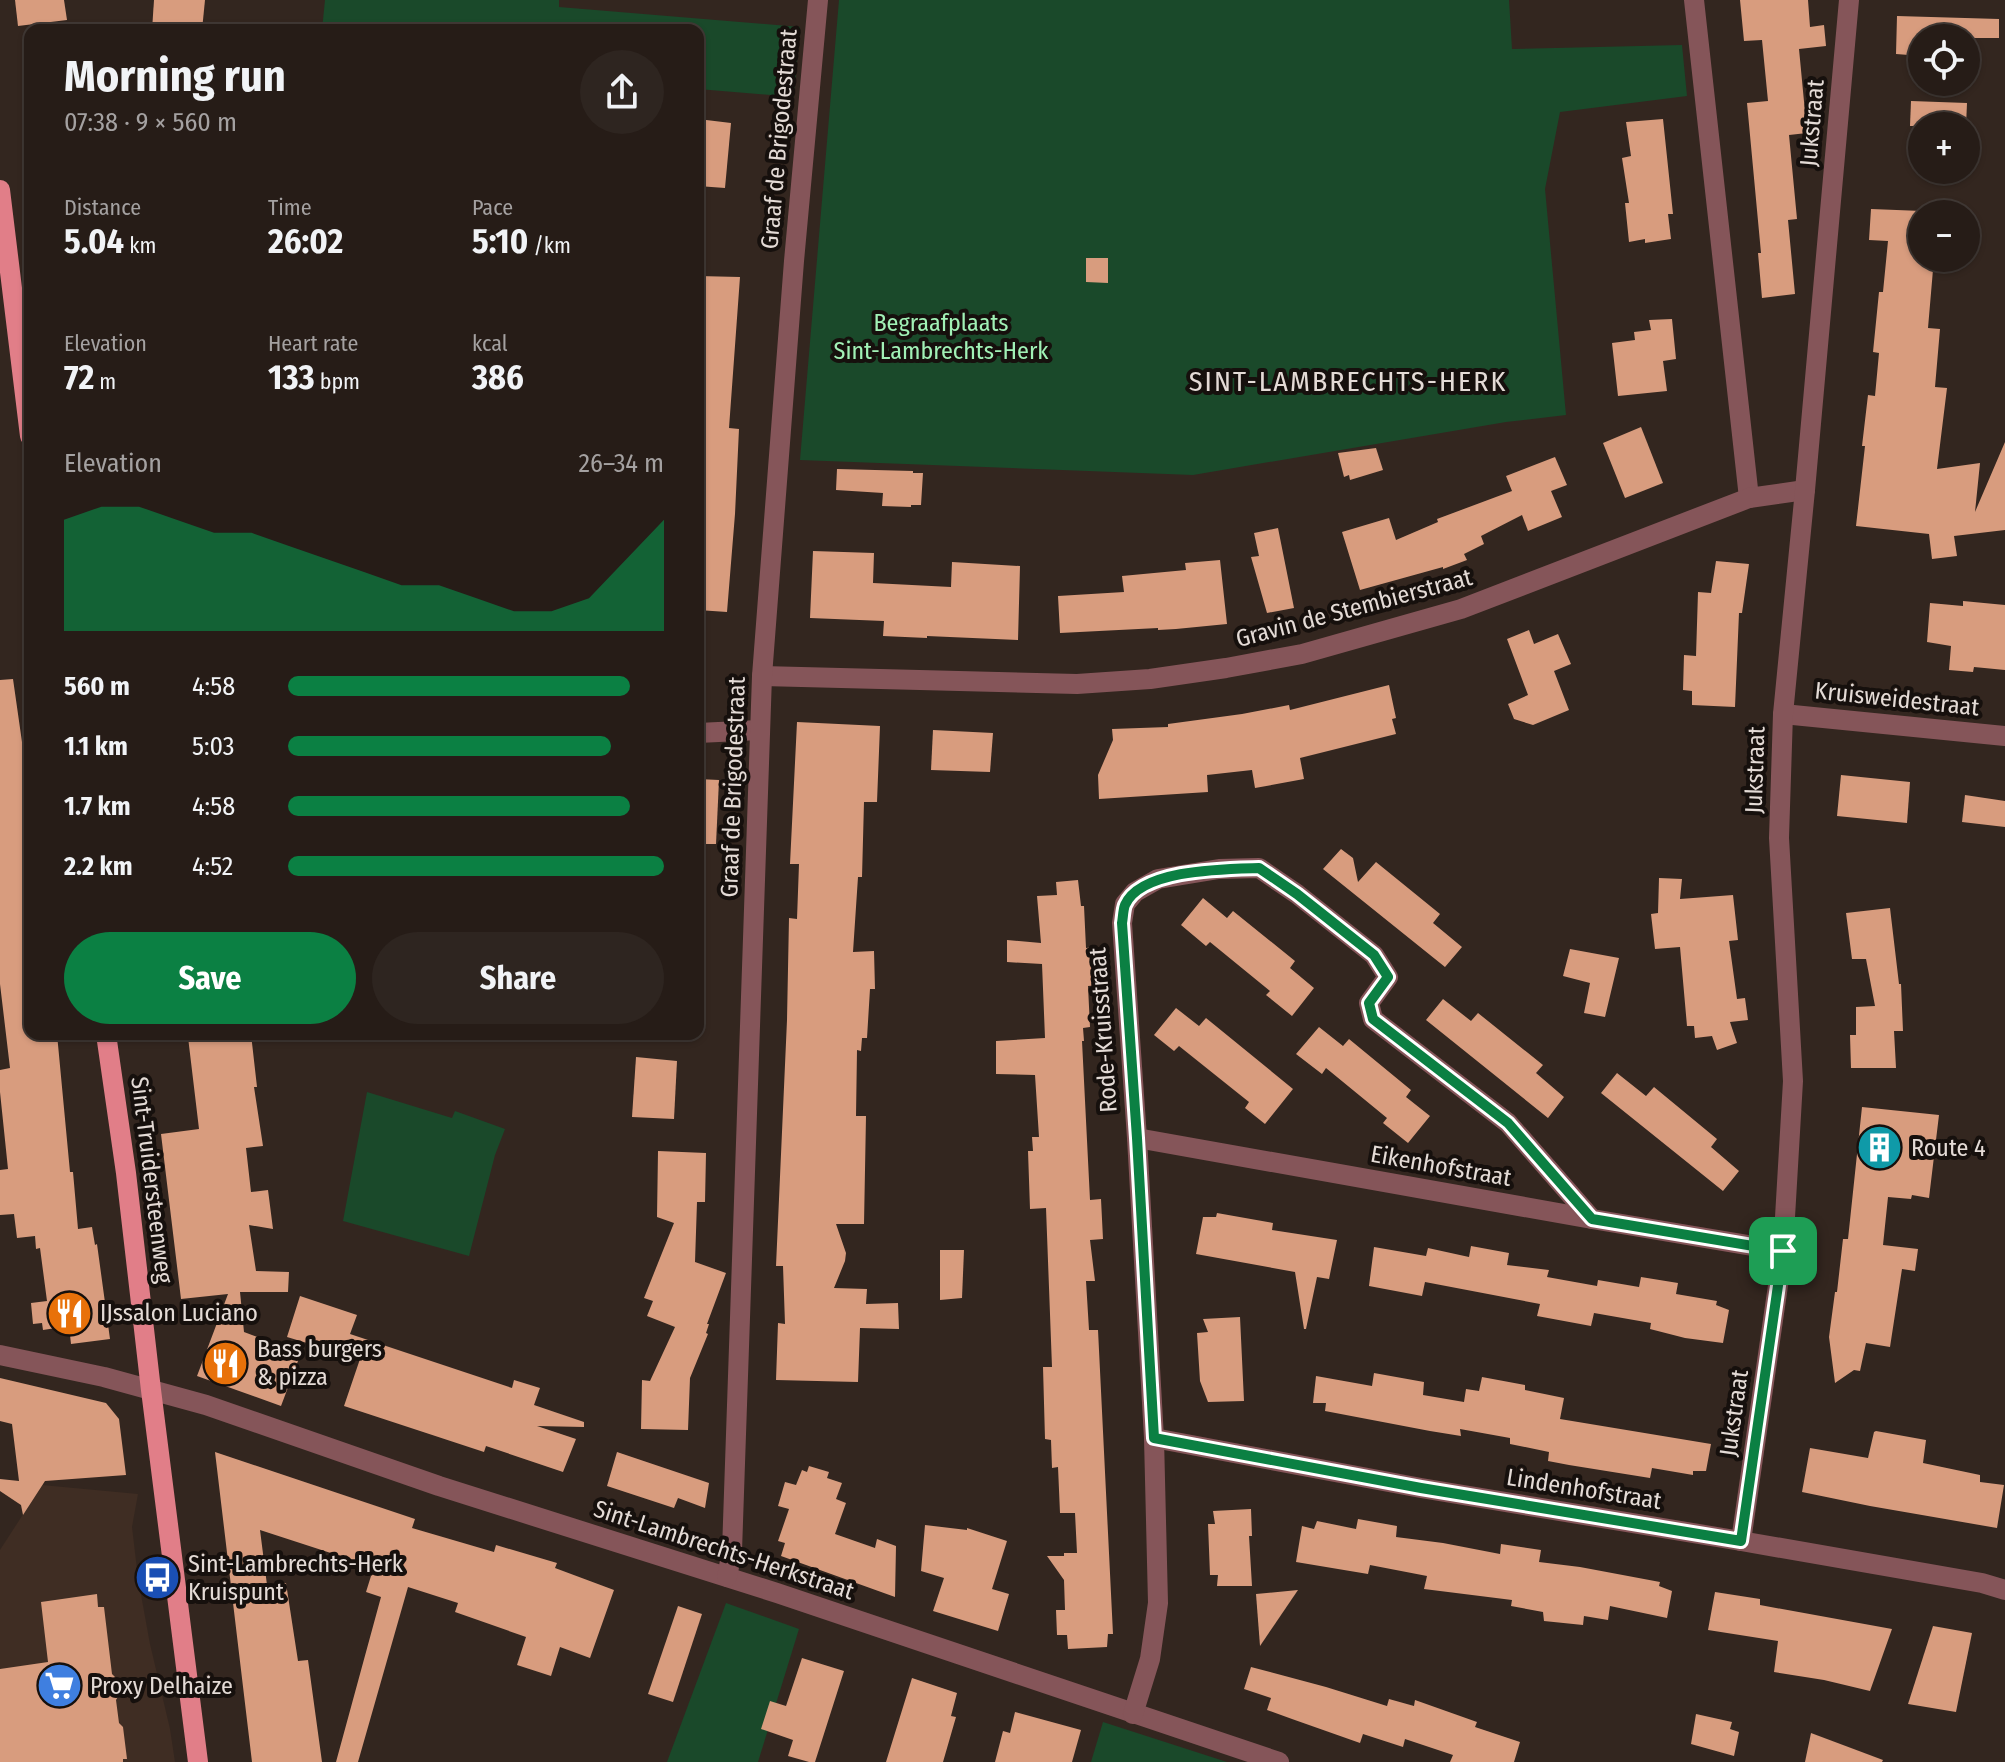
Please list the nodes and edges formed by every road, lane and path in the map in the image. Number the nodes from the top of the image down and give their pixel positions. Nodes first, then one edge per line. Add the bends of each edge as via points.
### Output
1 (818, 0) edge
2 (1694, 0) edge
3 (1849, 0) edge
4 (0, 190) edge
5 (24, 387) edge
6 (1805, 490) junction
7 (1749, 498) junction
8 (762, 676) junction
9 (1783, 714) junction
10 (760, 730) junction
11 (704, 733) edge
12 (2005, 736) edge
13 (107, 1040) edge
14 (1137, 1138) junction
15 (1592, 1219) junction
16 (1783, 1251) junction
17 (0, 1355) edge
18 (151, 1390) junction
19 (1154, 1438) junction
20 (1741, 1541) junction
21 (727, 1577) junction
22 (2005, 1590) edge
23 (1133, 1714) junction
24 (198, 1762) edge
25 (1279, 1762) edge

1 - 8 street, Graaf de Brigodestraat
2 - 7 street
3 - 6 street, Jukstraat
4 - 5 main road
6 - 7 street, Gravin de Stembierstraat
6 - 9 street, Jukstraat
7 - 8 street, Gravin de Stembierstraat via 1461,609 1302,654 1226,668 1077,684
8 - 10 street, Graaf de Brigodestraat
9 - 12 street, Kruisweidestraat
9 - 16 street, Jukstraat via 1779,838 1793,1081
10 - 11 street
10 - 21 street, Graaf de Brigodestraat
13 - 18 main road, Sint-Truidersteenweg
14 - 15 street, Eikenhofstraat
14 - 15 street, Rode-Kruisstraat via 1125,904 1158,879 1259,868 1374,955 1388,977 1369,1003 1373,1019 1508,1123
14 - 19 street, Rode-Kruisstraat
15 - 16 street, Eikenhofstraat
16 - 20 street, Jukstraat
17 - 18 street, Sint-Lambrechts-Herkstraat
18 - 21 street, Sint-Lambrechts-Herkstraat
18 - 24 main road, Sint-Truidersteenweg
19 - 20 street, Lindenhofstraat
19 - 23 street, Rode-Kruisstraat via 1158,1603 1150,1659
20 - 22 street, Lindenhofstraat
21 - 23 street, Sint-Lambrechts-Herkstraat
23 - 25 street, Sint-Lambrechts-Herkstraat

